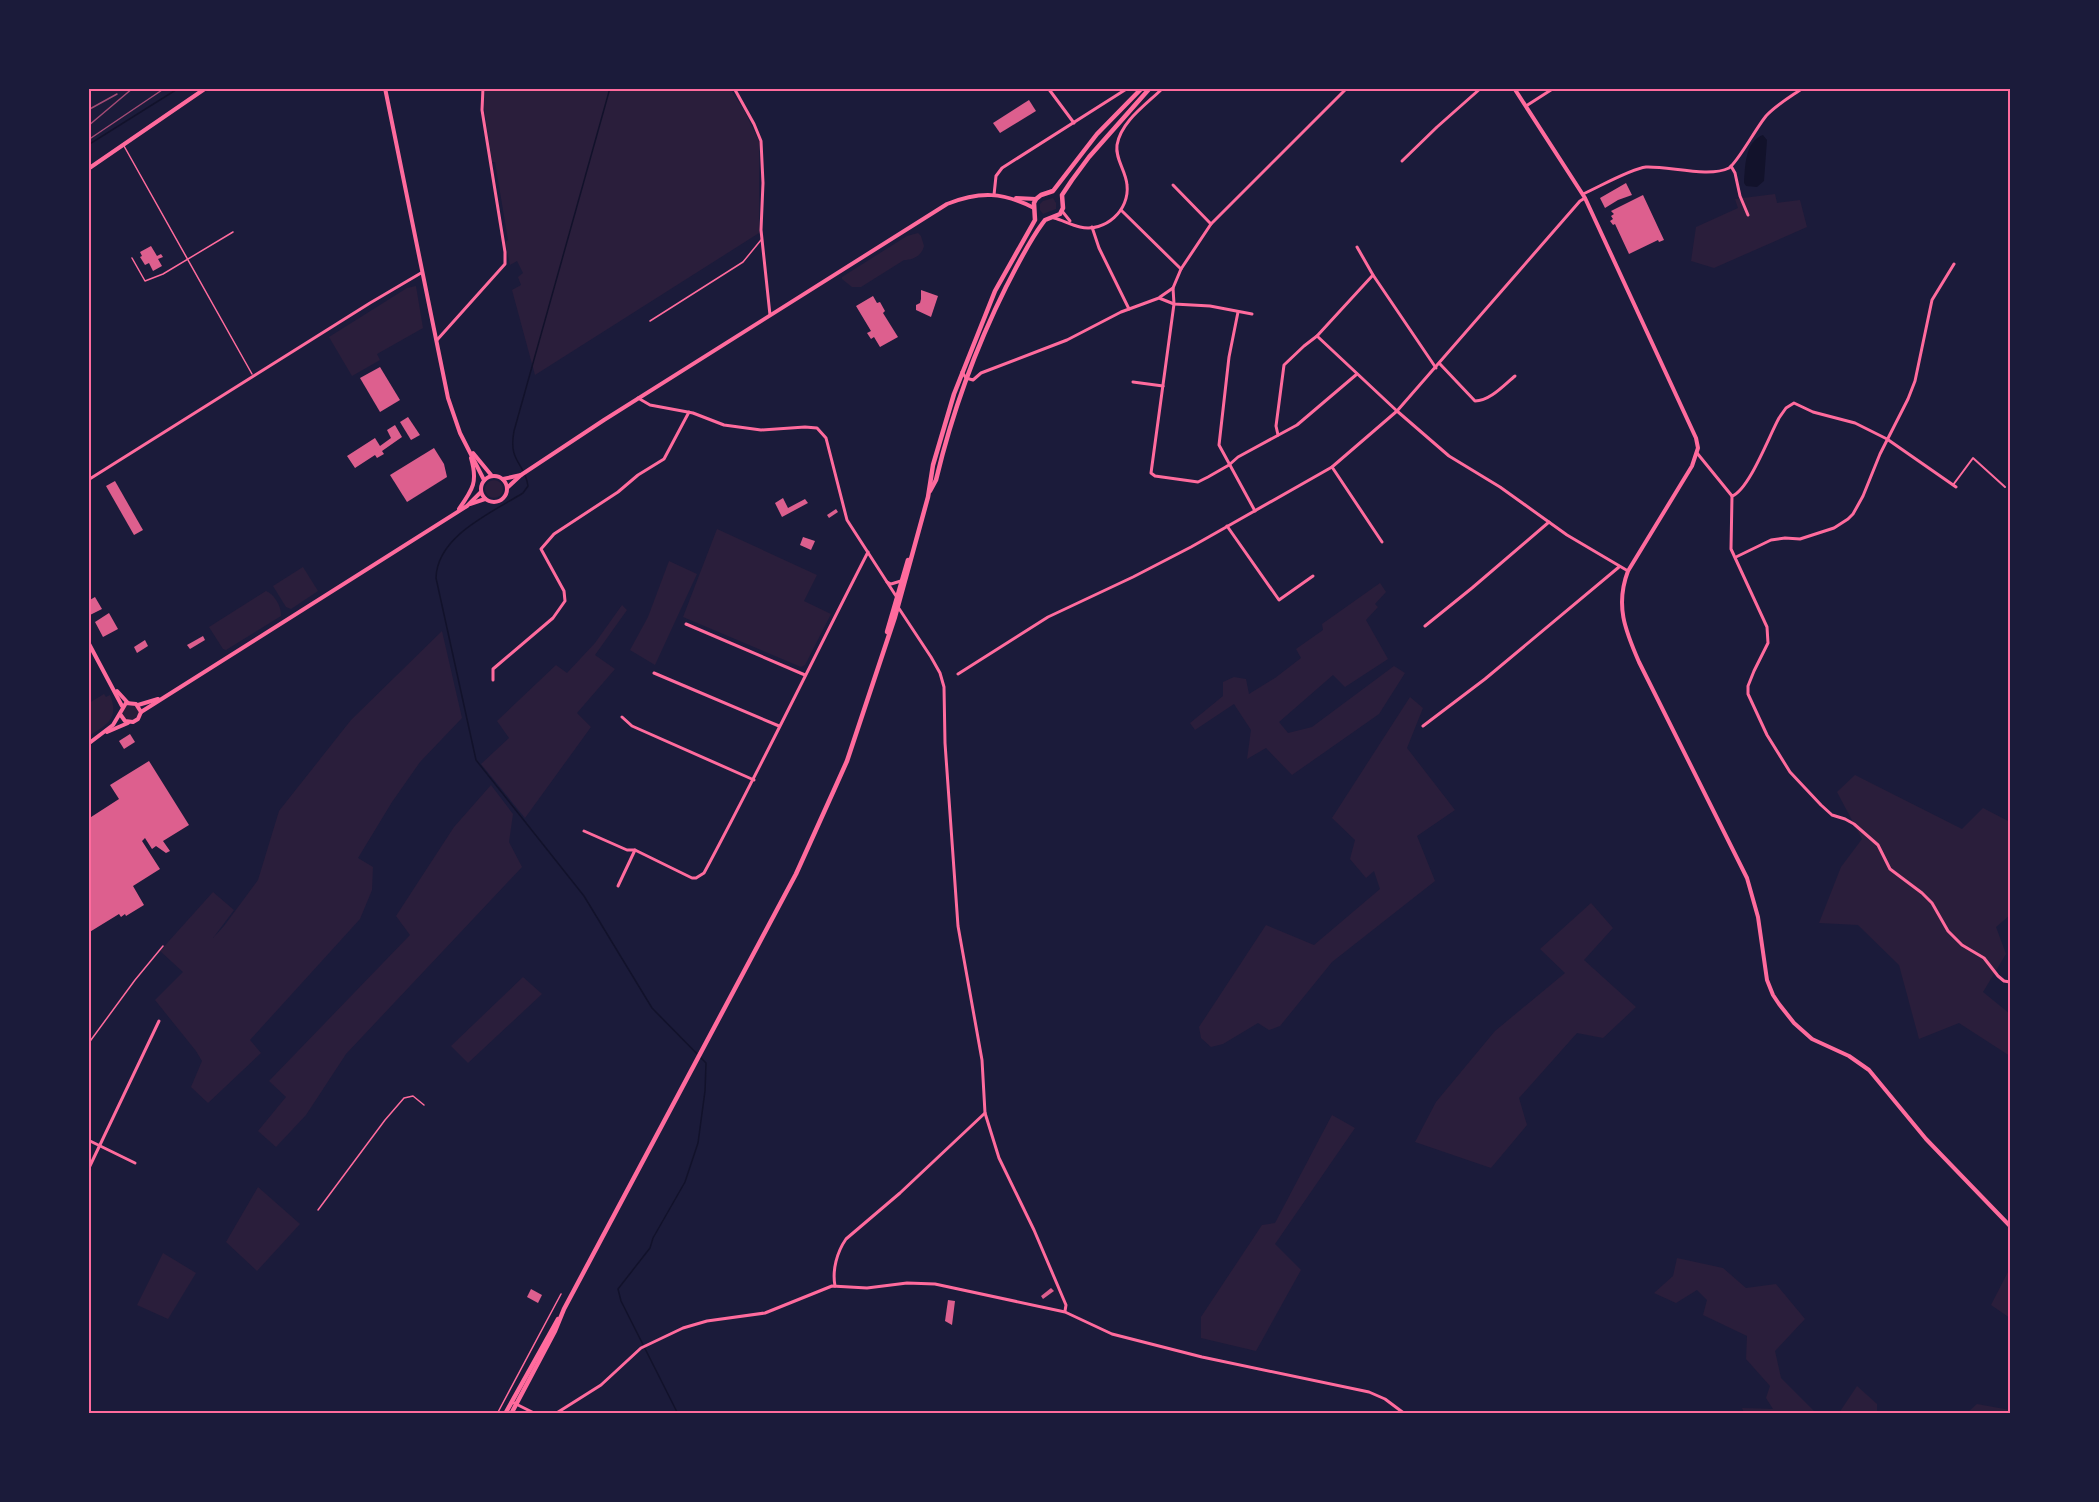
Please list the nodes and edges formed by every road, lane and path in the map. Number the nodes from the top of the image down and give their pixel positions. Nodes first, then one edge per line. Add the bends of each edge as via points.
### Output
1 (206, 88) edge
2 (385, 88) edge
3 (483, 88) edge
4 (734, 88) edge
5 (1048, 88) edge
6 (1128, 88) edge
7 (1142, 88) edge
8 (1150, 88) edge
9 (1163, 88) edge
10 (1347, 88) edge
11 (1481, 88) edge
12 (1514, 88) edge
13 (1554, 88) edge
14 (1803, 88) edge
15 (1526, 106) junction
16 (1074, 123) junction
17 (124, 145) junction
18 (1402, 161) dead end
19 (1731, 166) junction
20 (88, 169) edge
21 (1173, 185) dead end
22 (1051, 193) junction
23 (994, 195) junction
24 (1584, 196) junction
25 (1012, 198) junction
26 (1036, 199) junction
27 (1061, 202) junction
28 (1121, 210) junction
29 (1035, 211) junction
30 (1062, 211) junction
31 (1748, 215) dead end
32 (1054, 218) junction
33 (1046, 220) junction
34 (1071, 223) junction
35 (1211, 224) junction
36 (1092, 227) junction
37 (233, 232) dead end
38 (762, 239) junction
39 (1357, 247) dead end
40 (132, 258) dead end
41 (187, 259) junction
42 (1954, 264) dead end
43 (1181, 269) junction
44 (421, 273) junction
45 (1373, 275) junction
46 (1173, 288) junction
47 (1159, 298) junction
48 (1174, 304) junction
49 (1129, 309) junction
50 (1238, 312) junction
51 (1252, 314) dead end
52 (770, 315) junction
53 (650, 321) dead end
54 (1317, 336) junction
55 (436, 341) junction
56 (1440, 364) junction
57 (1436, 368) junction
58 (962, 372) junction
59 (1357, 374) junction
60 (1515, 376) dead end
61 (254, 377) junction
62 (966, 378) junction
63 (1133, 382) dead end
64 (1163, 386) junction
65 (638, 398) junction
66 (1397, 411) junction
67 (689, 412) junction
68 (1278, 435) junction
69 (1887, 440) junction
70 (469, 449) junction
71 (1697, 453) junction
72 (1229, 465) junction
73 (1332, 466) junction
74 (521, 475) junction
75 (492, 476) junction
76 (503, 479) junction
77 (88, 480) edge
78 (483, 480) junction
79 (1954, 486) joint
80 (2005, 487) dead end
81 (507, 488) junction
82 (481, 492) junction
83 (928, 496) junction
84 (1731, 496) junction
85 (485, 499) junction
86 (467, 506) junction
87 (1255, 511) junction
88 (457, 512) junction
89 (1549, 522) junction
90 (1227, 526) junction
91 (1382, 542) dead end
92 (914, 543) junction
93 (868, 552) junction
94 (1736, 557) junction
95 (1619, 567) junction
96 (1628, 571) junction
97 (1313, 576) dead end
98 (885, 581) junction
99 (901, 581) junction
100 (896, 596) junction
101 (898, 608) junction
102 (686, 624) dead end
103 (1425, 626) dead end
104 (88, 642) edge
105 (882, 654) junction
106 (654, 674) dead end
107 (958, 674) dead end
108 (805, 675) junction
109 (493, 680) dead end
110 (113, 686) junction
111 (164, 696) junction
112 (128, 703) junction
113 (138, 705) junction
114 (122, 706) junction
115 (141, 712) junction
116 (120, 714) junction
117 (622, 717) dead end
118 (130, 723) junction
119 (779, 726) junction
120 (1423, 726) dead end
121 (104, 734) junction
122 (88, 744) edge
123 (754, 780) junction
124 (584, 831) dead end
125 (634, 850) junction
126 (618, 886) dead end
127 (163, 946) dead end
128 (2010, 982) edge
129 (159, 1021) dead end
130 (88, 1044) edge
131 (424, 1105) dead end
132 (985, 1113) junction
133 (88, 1140) edge
134 (99, 1146) junction
135 (135, 1163) dead end
136 (88, 1170) edge
137 (318, 1210) dead end
138 (2010, 1226) edge
139 (835, 1286) junction
140 (561, 1294) dead end
141 (1065, 1312) junction
142 (514, 1403) junction
143 (497, 1413) edge
144 (505, 1413) edge
145 (511, 1413) edge
146 (536, 1413) edge
147 (555, 1413) edge
148 (1405, 1413) edge

1 - 17 street
2 - 44 street
3 - 55 street via 481,101 505,264
4 - 38 street via 761,141
5 - 16 street
6 - 16 street
7 - 22 main road via 1096,134
8 - 27 main road via 1089,157
9 - 28 street via 1120,134 1118,156 1128,186
10 - 35 street
11 - 18 street
12 - 15 street
13 - 15 street
14 - 19 street via 1766,117
15 - 24 street
16 - 23 street via 998,172
17 - 20 street
17 - 41 lane
19 - 24 street via 1720,171 1646,167
19 - 31 street
21 - 35 street
22 - 26 main road
22 - 27 main road
23 - 25 street
23 - 52 street via 972,196 947,204
24 - 56 street
24 - 71 street via 1693,430
25 - 26 street
25 - 29 street
26 - 29 main road
27 - 30 main road
28 - 36 street via 1107,223
28 - 43 street
29 - 33 main road
29 - 58 main road via 1032,225 995,291
30 - 32 main road
30 - 34 street
32 - 33 main road
32 - 34 street
33 - 62 main road via 1026,249 995,310
34 - 36 street
35 - 43 street
36 - 49 street
37 - 41 lane
38 - 52 street
38 - 53 lane via 743,262
39 - 45 street
40 - 41 lane via 145,281
41 - 61 lane
42 - 69 street via 1932,300 1915,381
43 - 46 street
44 - 55 street
44 - 61 street
45 - 54 street
45 - 57 street
46 - 47 street
46 - 48 street
47 - 48 street
47 - 49 street
48 - 50 street
48 - 64 street
49 - 62 street via 1067,340 981,373 976,379
50 - 51 street
50 - 72 street via 1219,436
52 - 65 street
54 - 59 street
54 - 68 street via 1284,365 1275,426
55 - 70 street via 448,398
56 - 57 street
56 - 60 street via 1475,401 1487,398
57 - 66 street
58 - 62 street
58 - 83 main road via 933,465
59 - 66 street
59 - 68 street via 1297,425
61 - 77 street
62 - 83 main road
63 - 64 street
64 - 72 street via 1151,473 1198,482
65 - 67 street via 651,405
65 - 74 street
66 - 73 street
66 - 89 street via 1449,456
67 - 93 street via 736,427 805,426 822,432 847,520
67 - 109 street via 663,459 554,534 541,549 564,591 565,601 553,618 493,669
68 - 72 street
69 - 79 street
69 - 84 street via 1855,423 1791,404 1779,418 1747,483
69 - 94 street via 1863,496 1848,519 1800,539 1771,540
70 - 75 street
70 - 78 street
70 - 88 street via 476,474 474,486
71 - 84 street
71 - 96 street via 1683,483
72 - 87 street
73 - 87 street
73 - 91 street
74 - 76 street
74 - 81 street
75 - 76 street
75 - 78 street
76 - 81 street
78 - 82 street
79 - 80 street via 1973,458
81 - 85 street via 501,500
82 - 85 street
82 - 86 street
83 - 92 main road
84 - 94 street via 1731,549
85 - 86 street
86 - 88 street
87 - 90 street
88 - 111 street
89 - 95 street
89 - 103 street
90 - 97 street via 1279,600
90 - 107 street via 1048,617
92 - 99 main road
92 - 101 main road
93 - 98 street
93 - 108 street
94 - 128 street via 1769,638 1748,694 1756,715 1791,772 1832,815 1854,824 1878,845 1890,869 1932,903 1948,931 1984,958 2004,981
95 - 96 street
95 - 120 street
96 - 138 street via 1621,599 1626,628 1639,662 1747,878 1773,995 1805,1033 1869,1070 1926,1139
98 - 99 street
98 - 100 street
99 - 100 main road
100 - 105 main road
101 - 105 main road
101 - 132 street via 931,657 944,687 958,926 982,1060
102 - 108 street
104 - 110 street
105 - 142 main road via 847,761 815,836
106 - 119 street
108 - 119 street
110 - 112 street
110 - 114 street
111 - 113 street
111 - 115 street
112 - 113 street
112 - 114 street
113 - 115 street
114 - 116 street
115 - 118 street
116 - 118 street
116 - 121 street
117 - 123 street via 632,726
118 - 121 street
119 - 123 street
121 - 122 street
123 - 125 street via 700,876 687,876
124 - 125 street
125 - 126 street
127 - 130 path
129 - 134 street
131 - 137 path via 413,1096 404,1098
132 - 139 street via 846,1239 835,1266
132 - 141 street via 999,1158 1045,1255 1066,1305
133 - 134 street
134 - 135 street
134 - 136 street
139 - 141 street via 930,1284
139 - 147 street via 765,1313 698,1323 666,1334 641,1348 602,1385
140 - 143 lane
141 - 148 street via 1128,1338 1369,1392
142 - 144 main road
142 - 145 main road
142 - 146 street

